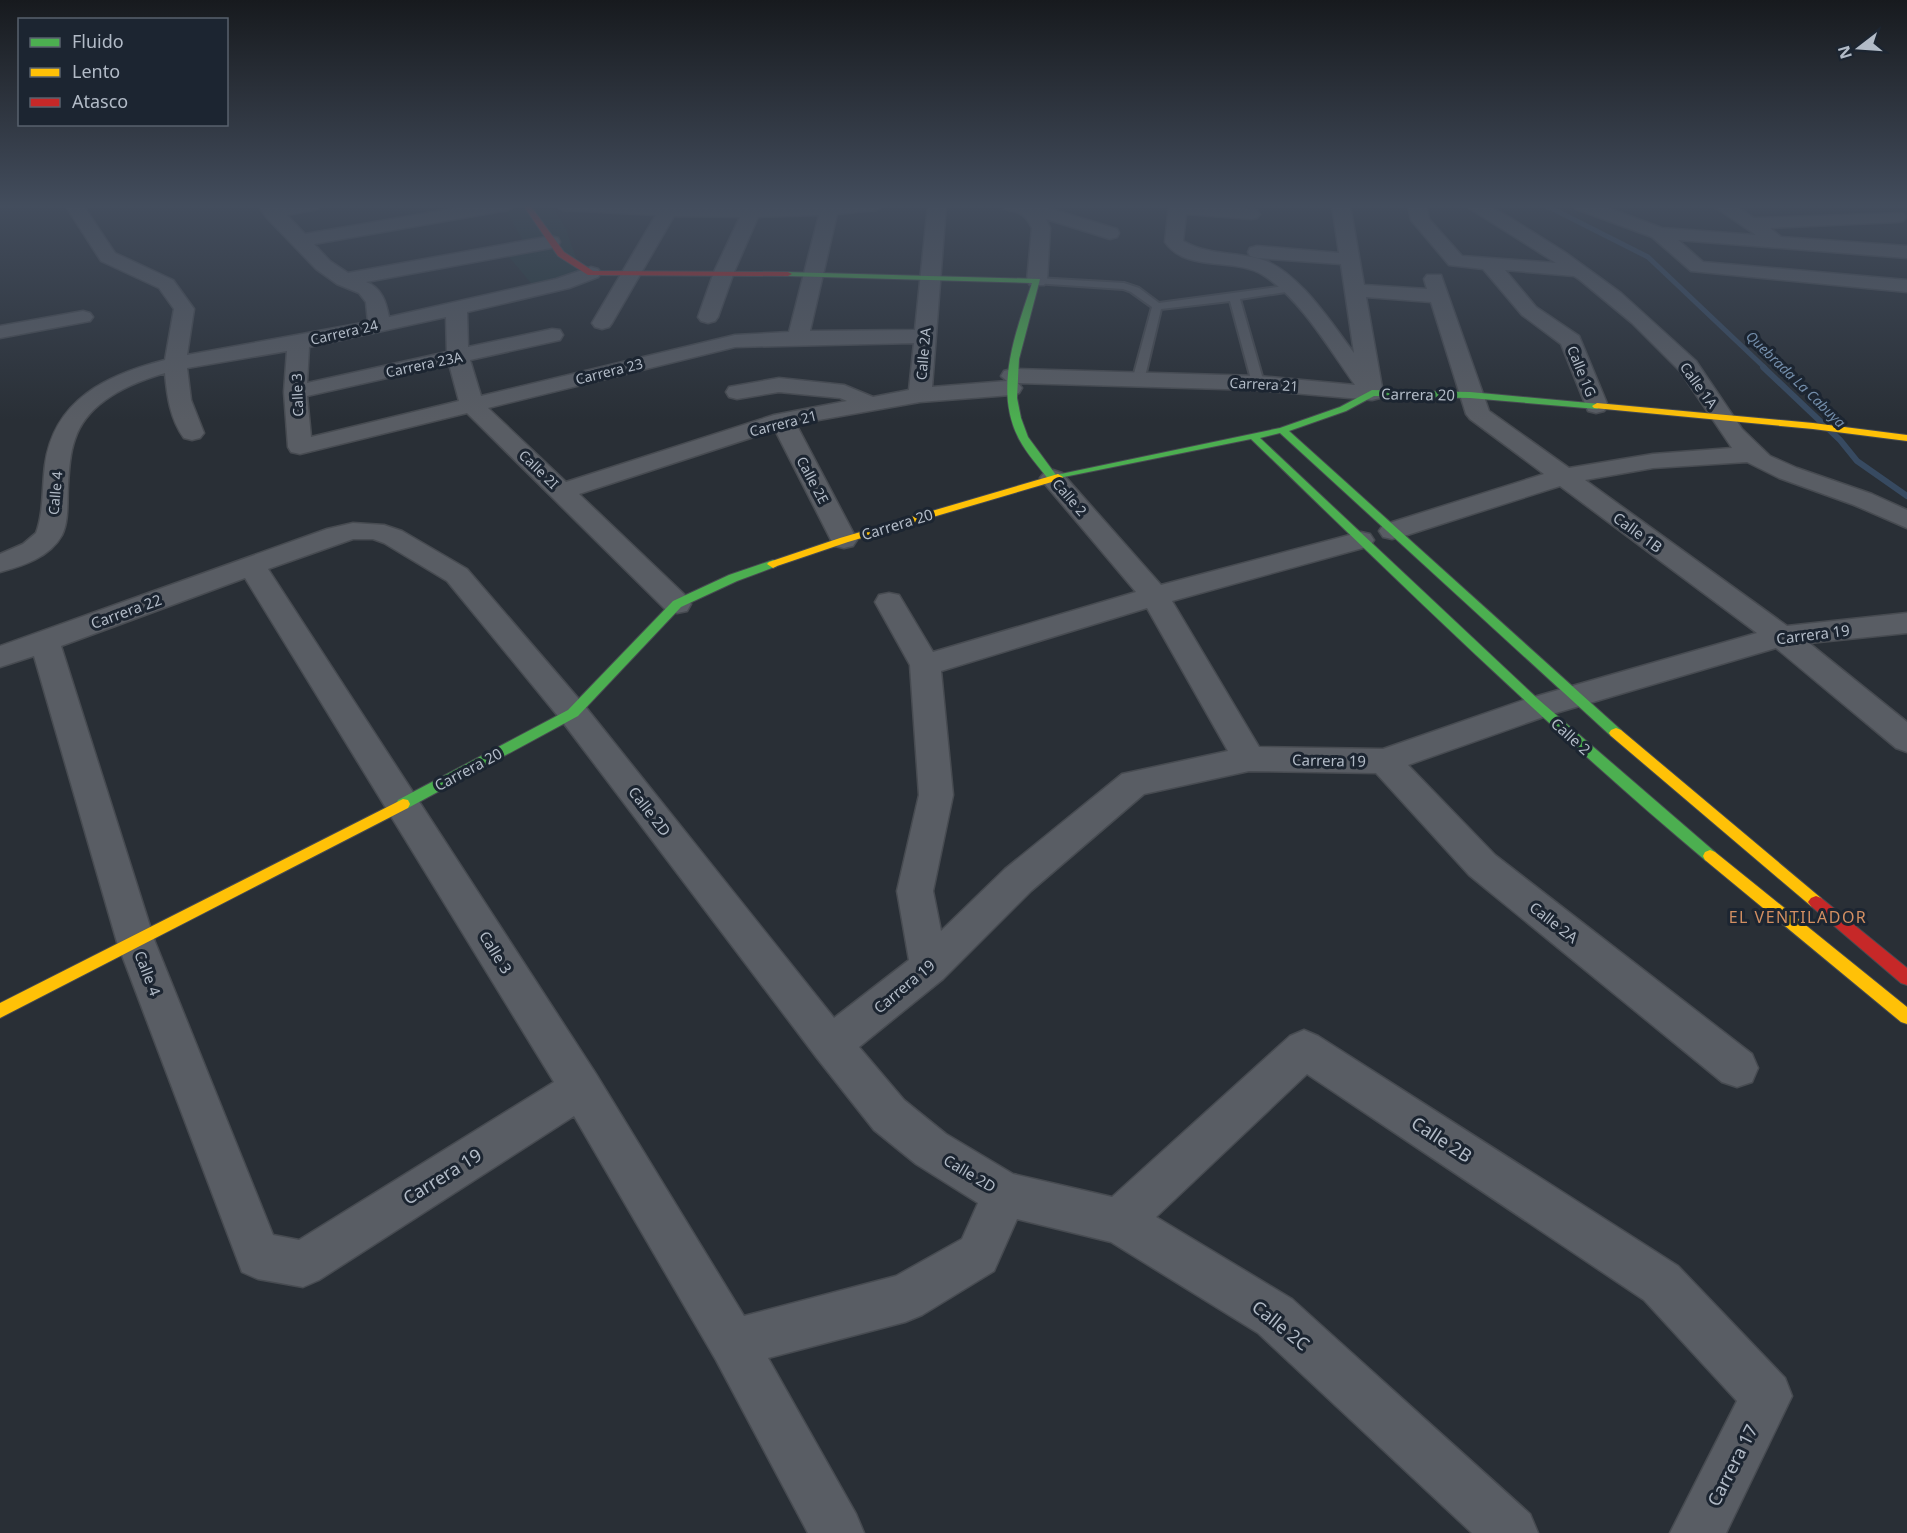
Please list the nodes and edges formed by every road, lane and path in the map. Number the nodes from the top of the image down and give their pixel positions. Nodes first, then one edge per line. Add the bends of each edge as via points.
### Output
1 (150, 277) edge
2 (339, 277) edge
3 (363, 277) edge
4 (575, 277) edge
5 (629, 277) edge
6 (721, 277) edge
7 (811, 277) edge
8 (914, 277) edge
9 (932, 277) junction
10 (1037, 277) edge
11 (1279, 277) edge
12 (1352, 277) edge
13 (1500, 277) edge
14 (1586, 277) edge
15 (1802, 277) edge
16 (1826, 277) edge
17 (1829, 279) junction
18 (344, 280) junction
19 (1037, 281) junction
20 (1907, 286) edge
21 (1292, 288) junction
22 (1355, 290) junction
23 (1234, 297) junction
24 (1157, 306) junction
25 (456, 307) junction
26 (708, 316) dead end
27 (83, 318) dead end
28 (602, 323) dead end
29 (379, 324) junction
30 (0, 332) edge
31 (552, 335) dead end
32 (923, 336) junction
33 (798, 338) junction
34 (298, 342) junction
35 (458, 356) junction
36 (175, 364) junction
37 (1138, 381) junction
38 (1012, 382) junction
39 (1258, 382) junction
40 (295, 392) junction
41 (737, 392) dead end
42 (1372, 393) junction
43 (920, 395) junction
44 (1470, 395) junction
45 (874, 404) junction
46 (472, 405) junction
47 (1596, 406) junction
48 (1722, 417) junction
49 (782, 420) junction
50 (1282, 430) junction
51 (192, 434) dead end
52 (1253, 436) junction
53 (1907, 438) edge
54 (59, 446) joint
55 (300, 447) joint
56 (1752, 454) junction
57 (1562, 477) junction
58 (1053, 478) junction
59 (562, 491) junction
60 (1907, 520) edge
61 (1392, 531) junction
62 (844, 540) junction
63 (1361, 540) junction
64 (8, 560) edge
65 (252, 566) junction
66 (1155, 596) junction
67 (889, 602) dead end
68 (677, 604) junction
69 (1907, 623) edge
70 (1781, 636) junction
71 (44, 640) junction
72 (0, 657) edge
73 (925, 665) junction
74 (1574, 696) junction
75 (1539, 707) junction
76 (573, 713) junction
77 (1907, 740) edge
78 (1249, 759) junction
79 (1384, 761) junction
80 (404, 803) junction
81 (136, 942) junction
82 (929, 967) junction
83 (1907, 978) edge
84 (0, 1011) edge
85 (1907, 1017) edge
86 (831, 1045) junction
87 (1737, 1068) dead end
88 (581, 1088) junction
89 (1005, 1194) junction
90 (1119, 1221) junction
91 (303, 1264) joint
92 (734, 1343) junction
93 (1767, 1396) joint
94 (837, 1533) edge
95 (1511, 1533) edge
96 (1697, 1533) edge

1 - 36 street via 166,284 184,309
2 - 18 street
3 - 18 street
4 - 25 street, Carrera 24 via 562,284
5 - 28 street
6 - 26 street
7 - 33 street
8 - 9 street, Carrera 24
9 - 19 street, Carrera 24
9 - 32 street, Calle 2A
10 - 19 street, Calle 2
11 - 21 street
12 - 22 street
13 - 47 street, Calle 1G via 1529,311 1571,341
14 - 48 street, Calle 1A via 1637,316 1689,368
15 - 17 street
16 - 17 street
17 - 20 street
18 - 29 street via 366,289 376,301
19 - 24 lane, Carrera 24 via 1124,286
19 - 38 street, Calle 2 via 1017,342
21 - 23 lane
21 - 42 street
22 - 42 street
22 - 44 street, Calle 1B via 1436,288
23 - 24 lane
23 - 39 lane
24 - 37 lane
25 - 29 street, Carrera 24
25 - 35 street
27 - 30 street
29 - 34 street, Carrera 24
31 - 35 street, Carrera 23A
32 - 33 street, Carrera 23
32 - 43 street, Calle 2A
33 - 46 street, Carrera 23 via 735,341
34 - 36 street, Carrera 24
34 - 40 street, Calle 3
35 - 40 street, Carrera 23A
35 - 46 street
36 - 51 street via 179,400
36 - 54 street, Carrera 24 via 139,373 107,389 82,408 67,426
37 - 38 street, Carrera 21
37 - 39 street, Carrera 21
38 - 43 street, Carrera 21
38 - 58 street, Calle 2 via 1021,432
39 - 42 street, Carrera 21
40 - 55 street, Calle 3
41 - 45 street via 779,385 844,392
42 - 44 street, Carrera 20
42 - 50 street, Carrera 20 via 1343,409
43 - 45 street, Carrera 21
44 - 47 street, Carrera 20
44 - 57 street, Calle 1B via 1478,414
45 - 49 street, Carrera 21
46 - 55 street, Carrera 23
46 - 59 street, Calle 2I
47 - 48 street, Carrera 20
48 - 53 street, Carrera 20
48 - 56 street, Calle 1A
49 - 59 street, Carrera 21
49 - 62 street, Calle 2E
50 - 52 street, Carrera 20
50 - 61 street, Calle 2
52 - 58 street, Carrera 20
52 - 63 street, Calle 2
54 - 64 street, Calle 4 via 53,521 47,537
56 - 57 street via 1653,461
56 - 60 street, Calle 1A
57 - 61 street
57 - 70 street, Calle 1B
58 - 62 street, Carrera 20
58 - 66 street, Calle 2
59 - 68 street, Calle 2I
61 - 74 street, Calle 2
62 - 68 street, Carrera 20 via 733,578
63 - 66 street
63 - 75 street, Calle 2
65 - 71 street, Carrera 22
65 - 76 street, Calle 2D via 353,531 375,531 393,537 457,575
65 - 80 street, Calle 3
66 - 73 street
66 - 78 street, Calle 2
67 - 73 street
68 - 76 street, Carrera 20
69 - 70 street, Carrera 19
70 - 74 street, Carrera 19
70 - 77 street, Calle 1B
71 - 72 street, Carrera 22
71 - 81 street, Calle 4
73 - 82 street via 936,795 915,891
74 - 75 street, Carrera 19
74 - 83 street, Calle 2
75 - 79 street, Carrera 19
75 - 85 street, Calle 2 via 1643,801
76 - 80 street, Carrera 20
76 - 86 street, Calle 2D
78 - 79 street, Carrera 19
78 - 82 street, Carrera 19 via 1134,783 1018,880
79 - 87 street, Calle 2A via 1482,865
80 - 81 street, Carrera 20
80 - 88 street, Calle 3
81 - 84 street, Carrera 20
81 - 91 street, Calle 4 via 258,1256
82 - 86 street, Carrera 19
86 - 89 street, Calle 2D via 889,1115 931,1149
88 - 91 street, Carrera 19
88 - 92 street, Calle 3
89 - 90 street, Calle 2C
89 - 92 street via 978,1255 905,1298
90 - 93 street, Calle 2B via 1304,1049 1661,1283
90 - 95 street, Calle 2C via 1275,1316
92 - 94 street, Calle 3
93 - 96 street, Carrera 17

